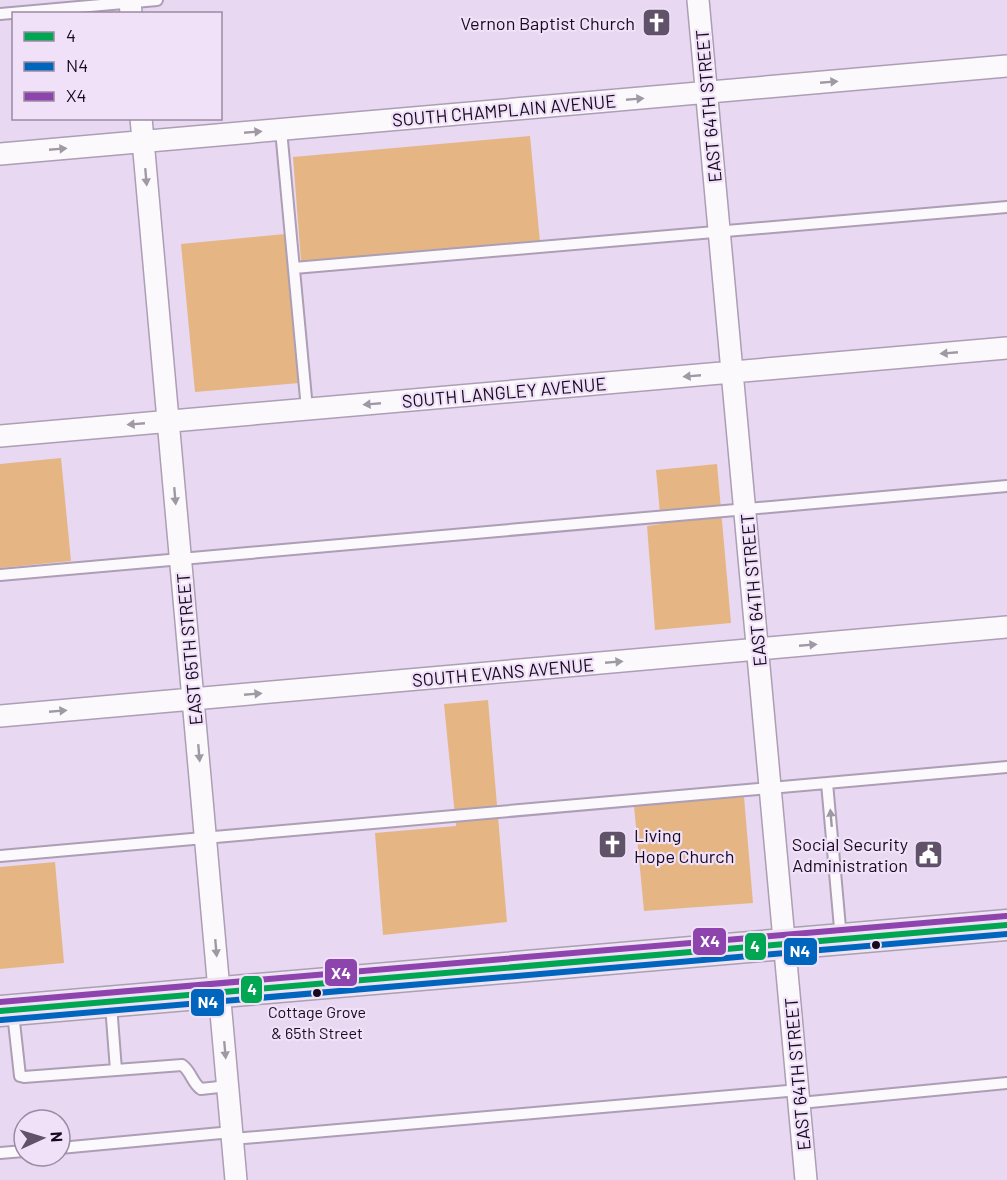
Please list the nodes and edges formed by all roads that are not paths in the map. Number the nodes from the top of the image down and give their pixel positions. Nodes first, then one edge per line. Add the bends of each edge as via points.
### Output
1 (157, 0) edge
2 (698, 0) edge
3 (131, 5) edge
4 (29, 12) edge
5 (1007, 66) edge
6 (707, 92) junction
7 (141, 120) edge
8 (281, 130) junction
9 (143, 142) junction
10 (0, 154) edge
11 (1007, 207) edge
12 (720, 231) junction
13 (294, 268) junction
14 (1007, 348) edge
15 (733, 372) junction
16 (307, 409) junction
17 (168, 421) junction
18 (0, 436) edge
19 (1007, 486) edge
20 (746, 509) junction
21 (181, 560) junction
22 (0, 575) edge
23 (1007, 627) edge
24 (758, 649) junction
25 (194, 699) junction
26 (0, 716) edge
27 (1007, 767) edge
28 (827, 783) junction
29 (771, 787) junction
30 (206, 837) junction
31 (0, 856) edge
32 (1007, 925) edge
33 (841, 939) junction
34 (786, 944) junction
35 (220, 992) junction
36 (111, 1001) junction
37 (6, 1011) edge
38 (116, 1070) junction
39 (1007, 1083) edge
40 (228, 1086) junction
41 (799, 1096) junction
42 (232, 1135) junction
43 (72, 1147) edge
44 (236, 1180) edge
45 (806, 1180) edge

1 - 3 lane
2 - 6 street, EAST 64TH STREET
3 - 4 lane
6 -> 5 street, SOUTH CHAMPLAIN AVENUE
8 -> 6 street, SOUTH CHAMPLAIN AVENUE
6 - 12 street, EAST 64TH STREET
7 - 9 street, EAST 65TH STREET
9 -> 8 street, SOUTH CHAMPLAIN AVENUE
8 - 13 lane
10 -> 9 street, SOUTH CHAMPLAIN AVENUE
9 -> 17 street, EAST 65TH STREET
11 - 12 lane
12 - 13 lane
12 - 15 street, EAST 64TH STREET
13 - 16 lane
14 -> 15 street, SOUTH LANGLEY AVENUE
15 -> 16 street, SOUTH LANGLEY AVENUE
15 - 20 street, EAST 64TH STREET
16 - 17 street, SOUTH LANGLEY AVENUE
17 -> 18 street, SOUTH LANGLEY AVENUE
17 -> 21 street, EAST 65TH STREET
19 - 20 lane
20 - 21 lane
20 - 24 street, EAST 64TH STREET
21 - 22 lane
21 - 25 street, EAST 65TH STREET
24 -> 23 street, SOUTH EVANS AVENUE
25 -> 24 street, SOUTH EVANS AVENUE
24 - 29 street, EAST 64TH STREET
26 -> 25 street, SOUTH EVANS AVENUE
25 -> 30 street, EAST 65TH STREET
27 - 28 lane
28 - 29 lane
33 -> 28 lane
29 - 30 lane
29 - 34 street, EAST 64TH STREET
30 - 31 lane
30 -> 35 street, EAST 65TH STREET
32 - 33 main road
33 - 34 main road
34 - 35 main road
34 - 41 street, EAST 64TH STREET
35 - 36 main road
35 -> 40 street, EAST 65TH STREET
36 - 37 main road
36 - 38 lane
37 - 38 lane via 20,1076
38 - 40 lane via 182,1065 201,1089
39 - 41 lane
40 - 42 street, EAST 65TH STREET
41 - 42 lane
41 - 45 street, EAST 64TH STREET
42 - 43 lane
42 - 44 street, EAST 65TH STREET

